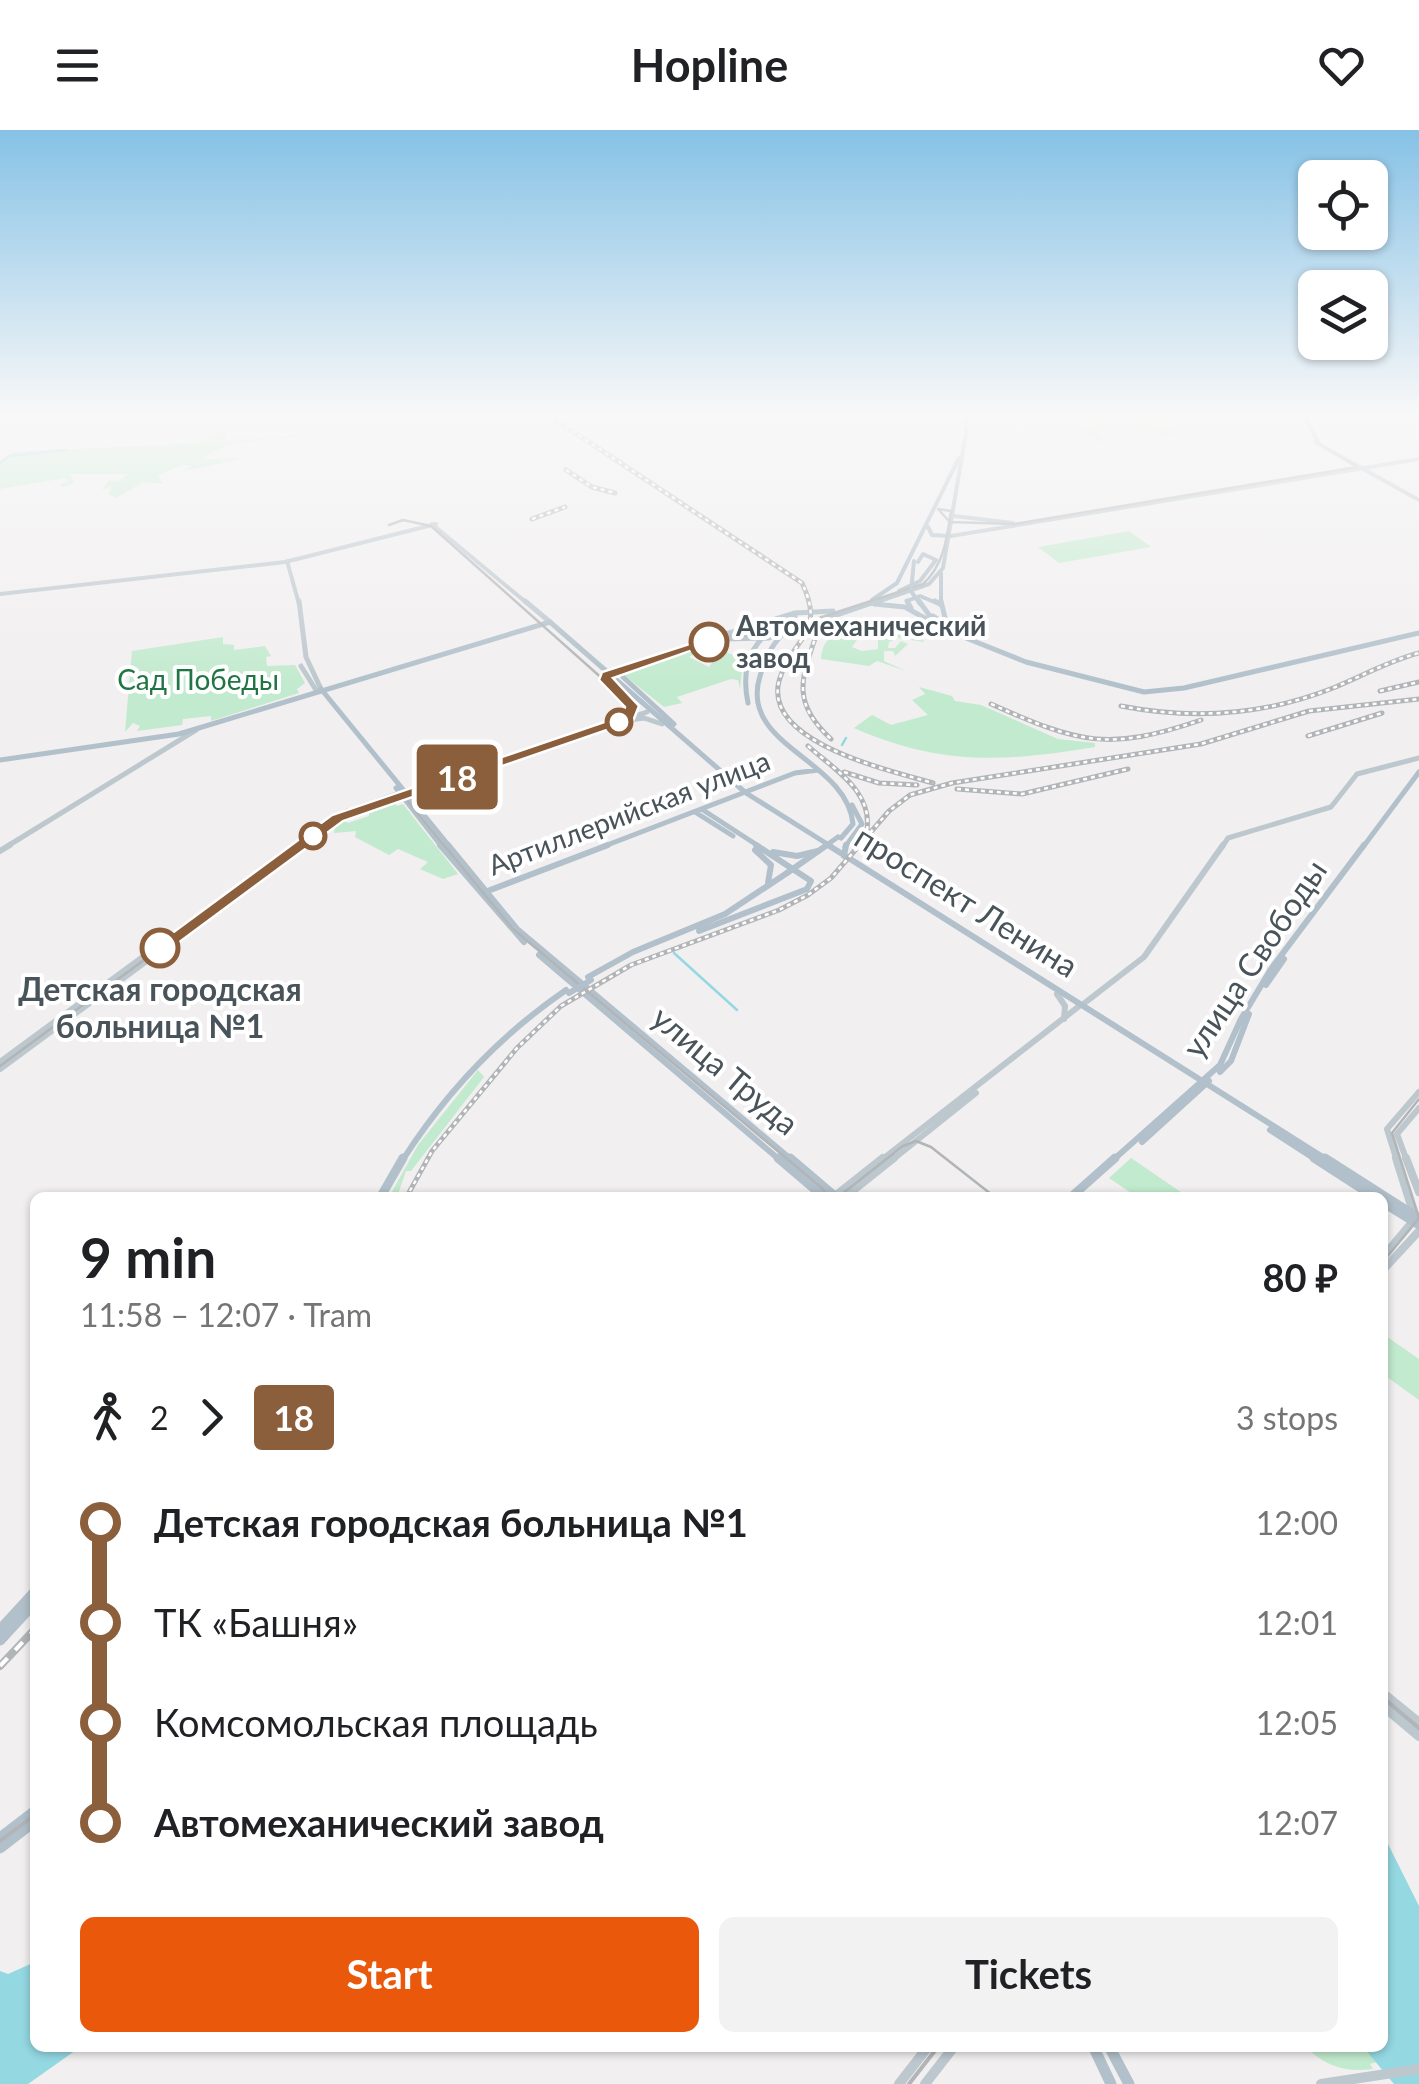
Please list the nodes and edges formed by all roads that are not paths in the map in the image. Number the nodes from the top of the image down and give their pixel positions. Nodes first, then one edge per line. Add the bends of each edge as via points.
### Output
1 (935, 504) edge
2 (936, 504) edge
3 (956, 504) edge
4 (1136, 504) edge
5 (954, 516) junction
6 (928, 522) junction
7 (1030, 522) junction
8 (951, 536) junction
9 (916, 547) junction
10 (916, 561) junction
11 (283, 562) junction
12 (943, 568) junction
13 (904, 570) junction
14 (939, 586) junction
15 (900, 591) junction
16 (912, 592) junction
17 (0, 594) edge
18 (881, 595) junction
19 (873, 602) junction
20 (941, 605) junction
21 (838, 611) junction
22 (814, 612) junction
23 (916, 614) junction
24 (795, 616) junction
25 (933, 617) junction
26 (548, 623) junction
27 (799, 626) junction
28 (948, 626) junction
29 (1419, 632) edge
30 (569, 640) junction
31 (971, 640) junction
32 (701, 644) junction
33 (600, 665) junction
34 (630, 665) junction
35 (608, 674) junction
36 (622, 674) junction
37 (319, 690) junction
38 (627, 692) junction
39 (650, 712) junction
40 (631, 717) junction
41 (662, 724) junction
42 (198, 728) junction
43 (804, 758) junction
44 (1419, 758) edge
45 (0, 759) edge
46 (710, 763) junction
47 (818, 770) junction
48 (1419, 772) edge
49 (795, 773) junction
50 (1419, 780) edge
51 (760, 786) junction
52 (403, 794) junction
53 (744, 794) junction
54 (846, 800) junction
55 (699, 811) junction
56 (790, 820) junction
57 (1381, 826) junction
58 (839, 837) junction
59 (754, 846) junction
60 (0, 851) edge
61 (818, 851) junction
62 (844, 856) junction
63 (788, 874) junction
64 (884, 882) junction
65 (482, 893) junction
66 (758, 893) junction
67 (699, 931) junction
68 (579, 985) junction
69 (1057, 994) junction
70 (1082, 1007) junction
71 (1064, 1018) junction
72 (0, 1066) edge
73 (1003, 1069) junction
74 (1203, 1084) junction
75 (1419, 1092) edge
76 (1419, 1108) edge
77 (1272, 1128) junction
78 (387, 1192) edge
79 (828, 1192) edge
80 (842, 1192) edge
81 (1081, 1192) edge
82 (1367, 1192) edge
83 (1371, 1192) edge
84 (1419, 1192) edge
85 (1388, 1203) edge
86 (1388, 1205) edge
87 (1417, 1222) edge
88 (1388, 1252) edge
89 (1388, 1263) edge
90 (30, 1597) edge
91 (30, 1607) edge
92 (0, 1630) edge
93 (0, 1640) edge
94 (1388, 1697) edge
95 (1388, 1710) edge
96 (1419, 1722) edge
97 (1419, 1736) edge
98 (30, 1815) edge
99 (30, 1826) edge
100 (0, 1838) edge
101 (0, 1848) edge
102 (924, 2052) edge
103 (950, 2052) edge
104 (1096, 2052) edge
105 (1112, 2052) edge
106 (1419, 2069) edge
107 (898, 2084) edge
108 (925, 2084) edge
109 (1111, 2084) edge
110 (1129, 2084) edge
111 (1321, 2084) edge

1 - 18 main road
2 - 6 main road
3 - 5 main road
4 - 7 main road
5 - 7 main road
5 - 8 main road
6 - 8 main road via 929,534
6 - 9 main road
7 - 8 main road
8 - 12 main road
9 - 10 main road
9 - 13 main road
10 - 15 main road via 923,554 936,560 920,582
10 - 25 main road, bridge via 911,591
11 - 17 main road
11 - 26 main road, проспект Ленина via 435,524
11 - 37 main road via 301,666
12 - 14 main road
12 - 16 main road
13 - 15 main road
13 - 18 main road
14 - 16 main road
14 - 20 main road
15 - 19 main road
16 - 19 main road
18 - 19 main road
19 - 21 main road
19 - 23 main road
19 - 27 main road
20 - 23 main road via 912,597 908,603
20 - 28 main road
21 - 22 main road
21 - 24 main road
22 - 24 main road
22 - 32 main road
23 - 31 main road
24 - 43 main road, bridge via 754,641 743,674 748,703 765,727
25 - 28 main road
25 - 31 main road
26 - 30 main road, проспект Ленина
26 - 37 main road
27 - 32 main road via 769,638
27 - 54 main road via 770,647 755,703 767,724 816,764
28 - 29 main road via 1035,662 1156,690
29 - 31 main road via 1158,692 1118,688
30 - 33 main road, проспект Ленина
30 - 35 main road, проспект Ленина
32 - 34 main road
32 - 36 main road
33 - 34 main road
33 - 35 main road, проспект Ленина
34 - 35 main road
35 - 36 main road
35 - 38 main road, проспект Ленина
36 - 38 main road
36 - 46 main road
37 - 42 main road
37 - 52 main road, улица Труда
38 - 39 main road, проспект Ленина
38 - 40 main road via 635,707
39 - 40 main road
39 - 41 main road, проспект Ленина
39 - 46 main road, проспект Ленина
40 - 41 main road
40 - 52 main road
41 - 53 main road, проспект Ленина
42 - 45 main road
42 - 60 main road
43 - 47 main road
43 - 49 main road, Артиллерийская улица
44 - 70 main road via 1361,772 1331,807 1236,833 1143,961
46 - 53 main road, проспект Ленина
47 - 49 main road, Артиллерийская улица
47 - 58 main road via 849,809 850,823
48 - 57 main road, улица Свободы
49 - 51 main road, Артиллерийская улица
50 - 57 main road, улица Свободы
51 - 53 main road, Артиллерийская улица
51 - 56 main road via 758,796
52 - 65 main road, улица Труда
52 - 72 main road via 321,829
53 - 55 main road, Артиллерийская улица
53 - 56 main road, проспект Ленина
53 - 64 main road, проспект Ленина
54 - 58 main road via 854,820
54 - 62 main road via 862,822
55 - 59 main road
55 - 65 main road, Артиллерийская улица
56 - 62 main road, проспект Ленина
57 - 74 main road, улица Свободы via 1243,1020 1231,1062
58 - 61 main road, bridge
58 - 63 main road, bridge
59 - 61 main road via 796,856
59 - 63 main road via 807,880 802,890 784,896 776,887
59 - 66 main road via 772,869
59 - 67 main road via 807,875 809,886
61 - 63 main road, bridge
62 - 64 main road, проспект Ленина
63 - 66 main road
63 - 67 main road
64 - 69 main road, проспект Ленина
64 - 70 main road, проспект Ленина
65 - 68 main road, улица Труда via 510,931
66 - 68 main road
67 - 68 main road
68 - 78 main road via 526,1020 487,1058
68 - 79 main road, улица Труда
69 - 70 main road, проспект Ленина
69 - 71 main road
70 - 71 main road
70 - 73 main road
70 - 74 main road, проспект Ленина
71 - 73 main road
73 - 80 main road
74 - 77 main road, проспект Ленина
74 - 81 main road, улица Свободы
75 - 87 main road via 1387,1129
76 - 84 main road via 1398,1136
77 - 82 main road, проспект Ленина
77 - 83 main road, проспект Ленина
85 - 87 main road, проспект Ленина
86 - 87 main road
87 - 88 main road
87 - 89 main road
90 - 92 main road
91 - 93 main road
94 - 96 main road
95 - 97 main road
98 - 100 main road
99 - 101 main road
102 - 107 main road
103 - 108 main road
104 - 109 main road
105 - 110 main road
106 - 111 main road

